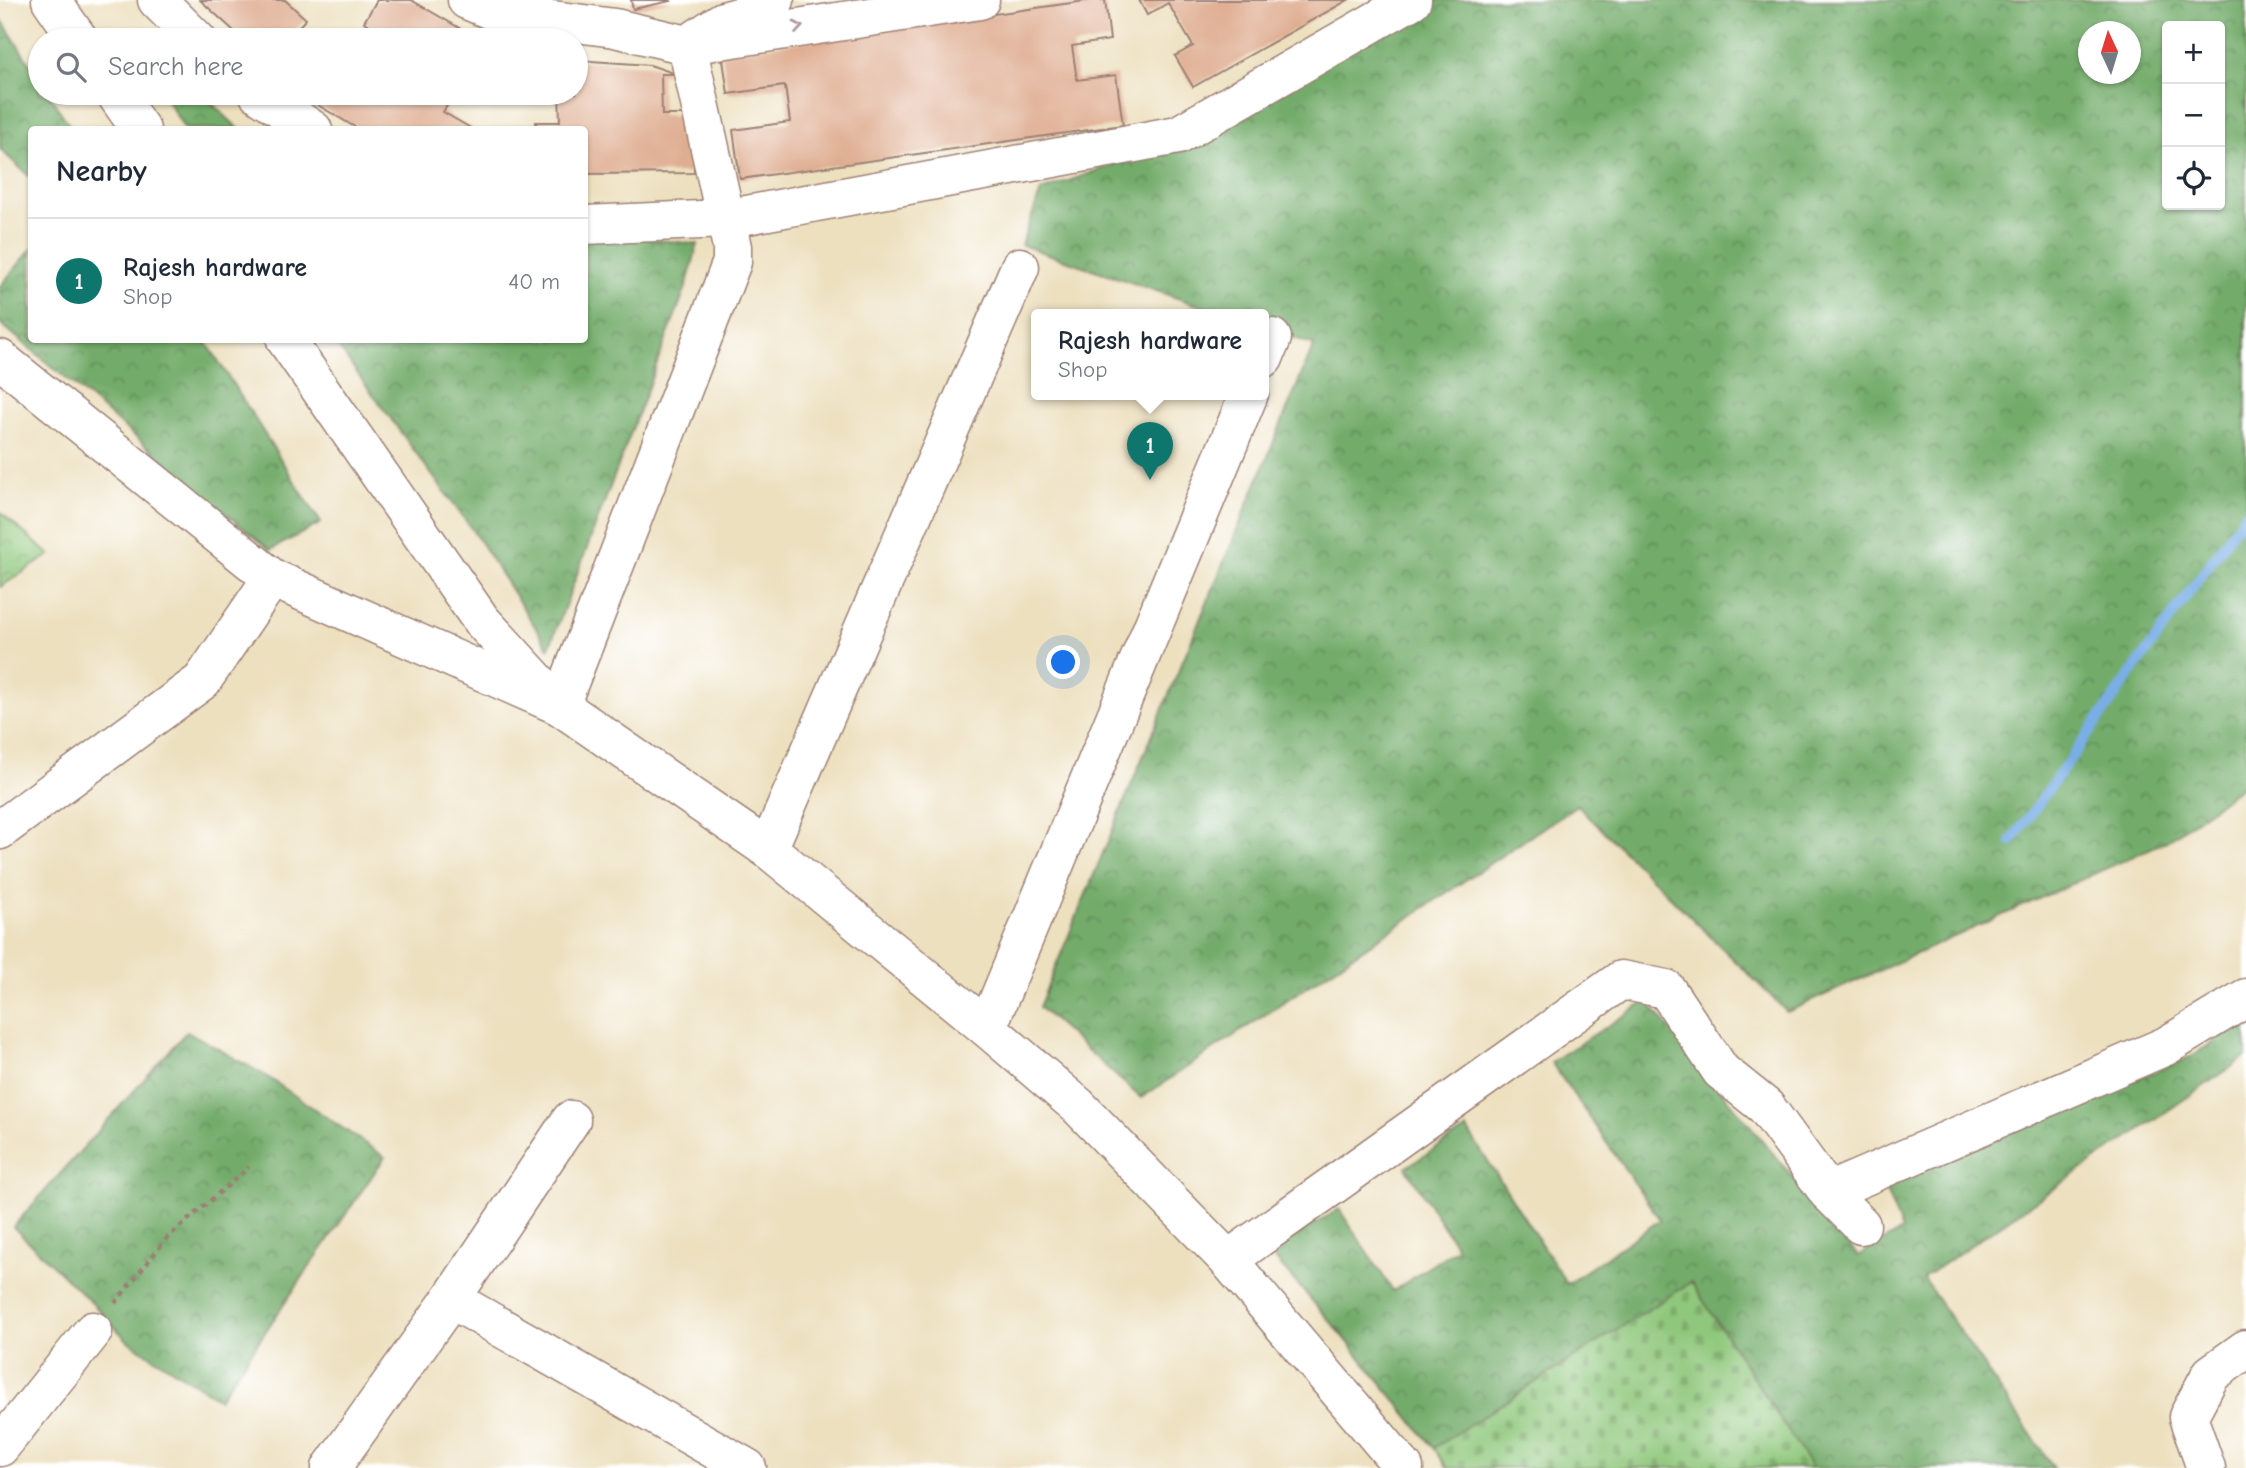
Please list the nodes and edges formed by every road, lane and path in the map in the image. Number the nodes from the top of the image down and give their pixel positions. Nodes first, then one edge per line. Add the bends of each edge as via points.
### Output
1 (51, 0) edge
2 (158, 0) edge
3 (467, 0) edge
4 (775, 0) edge
5 (980, 0) edge
6 (1412, 0) edge
7 (610, 14) edge
8 (71, 28) edge
9 (185, 28) edge
10 (687, 45) junction
11 (123, 105) edge
12 (276, 105) edge
13 (138, 126) edge
14 (307, 126) edge
15 (725, 219) junction
16 (588, 225) edge
17 (1020, 267) dead end
18 (288, 343) edge
19 (0, 359) edge
20 (1247, 400) edge
21 (272, 578) junction
22 (560, 706) junction
23 (0, 830) edge
24 (768, 849) junction
25 (2246, 998) edge
26 (987, 1028) junction
27 (571, 1120) dead end
28 (249, 1167) dead end
29 (1828, 1192) junction
30 (1861, 1225) dead end
31 (1228, 1260) junction
32 (451, 1299) junction
33 (93, 1331) joint
34 (2246, 1349) edge
35 (0, 1447) edge
36 (331, 1468) edge
37 (747, 1468) edge
38 (1404, 1468) edge
39 (2206, 1468) edge

1 - 8 street
2 - 9 street
3 - 7 street via 498,13
4 - 10 street via 771,8 723,21
10 -> 5 street
6 - 15 street via 1178,135
7 - 10 street
10 - 15 street
11 - 13 street
12 - 14 street
15 - 16 street
15 - 22 street via 732,262
17 - 24 street
18 - 22 street via 481,620
19 - 21 street
20 - 26 street
21 - 22 street
21 - 23 street via 202,681
22 - 24 street
24 - 26 street
25 - 29 street via 2166,1046
26 - 31 street via 1078,1106
27 - 32 street
28 - 33 path via 167,1238
29 - 30 street
29 - 31 street via 1766,1107 1721,1071 1666,989 1621,979
31 - 38 street
32 - 36 street
32 - 37 street
33 - 35 street
34 - 39 street via 2211,1374 2188,1417

